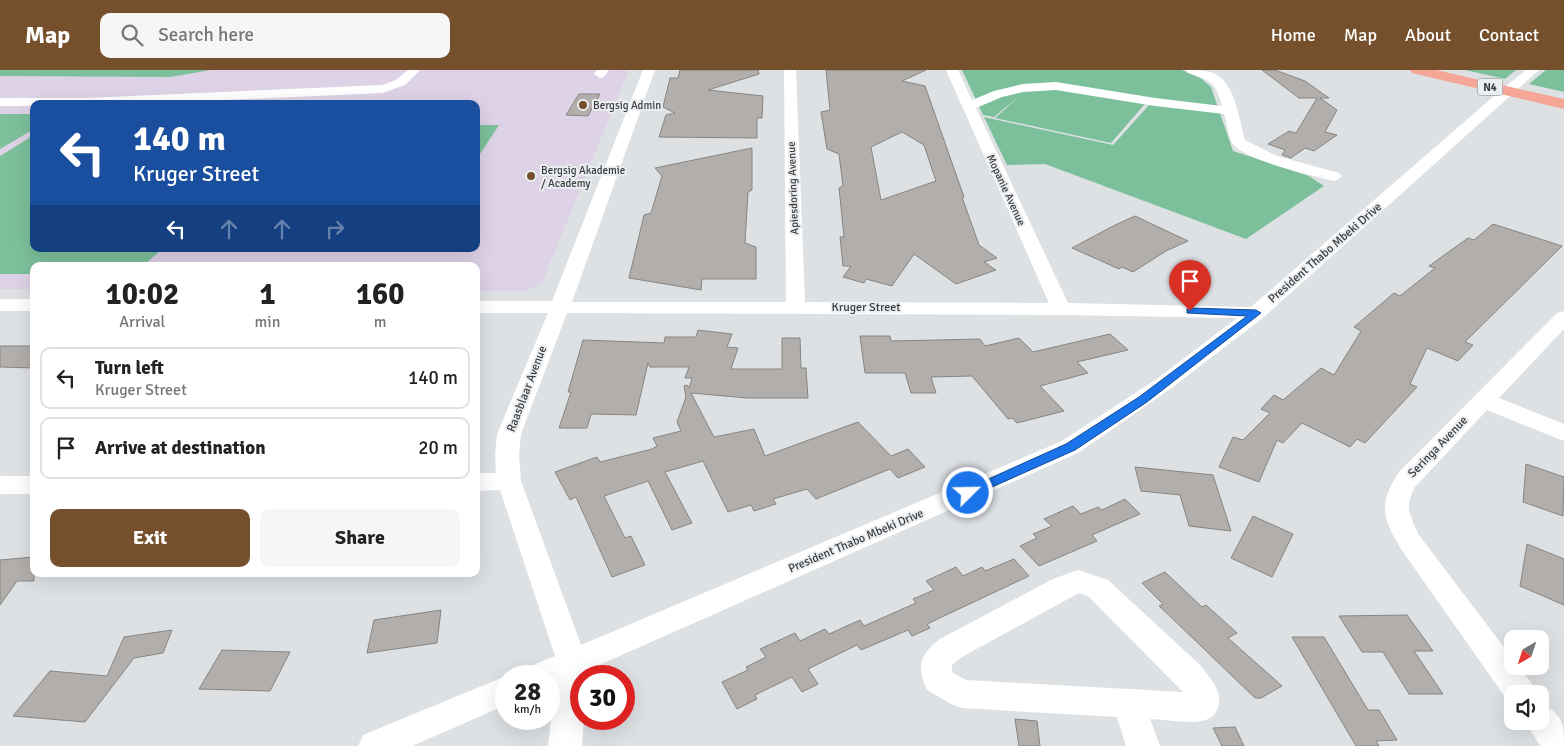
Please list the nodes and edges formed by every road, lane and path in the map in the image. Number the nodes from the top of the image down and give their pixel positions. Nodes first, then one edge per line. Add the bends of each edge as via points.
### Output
1 (414, 70) edge
2 (649, 70) edge
3 (790, 70) edge
4 (952, 70) edge
5 (1192, 70) edge
6 (1417, 70) edge
7 (1533, 70) edge
8 (368, 90) junction
9 (133, 100) edge
10 (361, 100) edge
11 (0, 102) edge
12 (30, 102) edge
13 (1564, 104) edge
14 (968, 106) junction
15 (1230, 111) junction
16 (1334, 176) dead end
17 (0, 305) edge
18 (30, 305) edge
19 (480, 306) edge
20 (560, 307) junction
21 (796, 307) junction
22 (1061, 309) junction
23 (1256, 313) junction
24 (1564, 317) edge
25 (1484, 400) junction
26 (1564, 433) edge
27 (509, 481) junction
28 (480, 482) edge
29 (0, 485) edge
30 (30, 485) edge
31 (573, 664) junction
32 (560, 669) edge
33 (1514, 685) edge
34 (495, 695) edge
35 (1129, 705) junction
36 (1548, 730) edge
37 (375, 746) edge
38 (565, 746) edge
39 (1143, 746) edge
40 (1560, 746) edge

1 - 8 street via 396,86
2 - 20 street, Raasblaar Avenue
3 - 21 street, Apiesdoring Avenue
4 - 14 street, Mopanie Avenue
5 - 15 street via 1207,74 1224,88
6 - 13 highway, N4
7 - 23 street, President Thabo Mbeki Drive
8 - 9 street
8 - 10 street
11 - 12 street
14 - 15 street via 1023,88 1056,86
14 - 22 street, Mopanie Avenue
15 - 16 street via 1239,142 1245,146
17 - 18 street
19 - 20 street, Kruger Street
20 - 21 street, Kruger Street
20 - 27 street, Raasblaar Avenue via 509,434
21 - 22 street, Kruger Street
22 - 23 street, Kruger Street
23 - 31 street, President Thabo Mbeki Drive via 1143,400 1070,447
24 - 25 street, Seringa Avenue
25 - 26 street
25 - 33 street, Seringa Avenue via 1400,488 1396,505 1401,527 1410,542
27 - 28 street
27 - 31 street, Raasblaar Avenue
29 - 30 street
31 - 32 street, President Thabo Mbeki Drive
31 - 38 street, Raasblaar Avenue
34 - 37 street
35 - 35 street via 962,694 938,680 937,659 951,648 1078,581 1098,588 1189,675 1204,696 1204,704 1195,708
35 - 39 street
36 - 40 street

